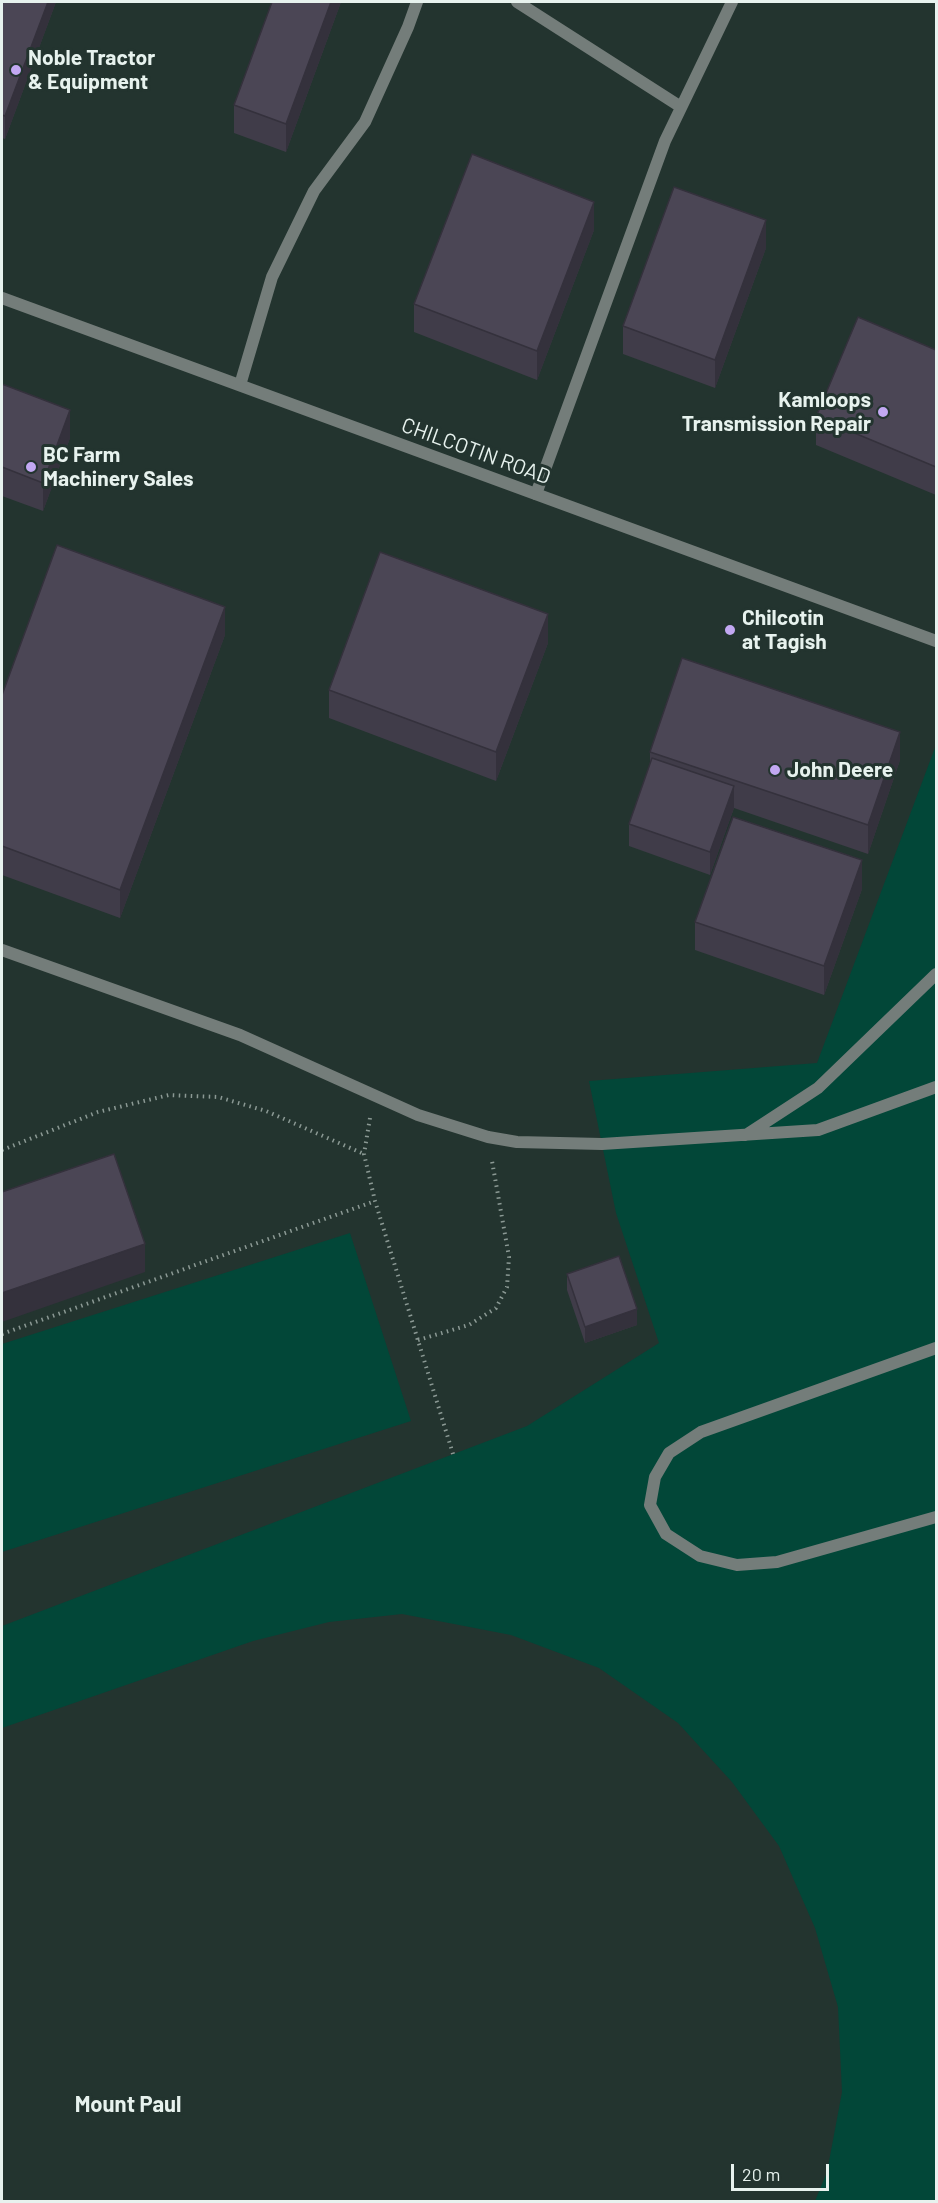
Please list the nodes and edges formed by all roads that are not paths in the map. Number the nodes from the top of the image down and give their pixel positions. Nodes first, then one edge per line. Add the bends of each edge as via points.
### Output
1 (417, 2) edge
2 (517, 2) edge
3 (732, 2) edge
4 (681, 107) junction
5 (2, 298) edge
6 (240, 385) junction
7 (536, 494) junction
8 (936, 641) edge
9 (2, 950) edge
10 (936, 974) edge
11 (936, 1088) edge
12 (745, 1136) junction
13 (936, 1348) edge
14 (936, 1517) edge

1 - 6 street via 365,122 314,191 272,277
2 - 4 street
3 - 4 street
4 - 7 street via 626,242
5 - 6 street, CHILCOTIN ROAD
6 - 7 street, CHILCOTIN ROAD
7 - 8 street, CHILCOTIN ROAD
9 - 12 street via 240,1035 418,1115 488,1137 517,1142 602,1144
10 - 12 street via 818,1088
11 - 12 street via 818,1130
13 - 14 street via 701,1432 669,1453 655,1477 650,1504 666,1534 700,1556 737,1564 777,1562

